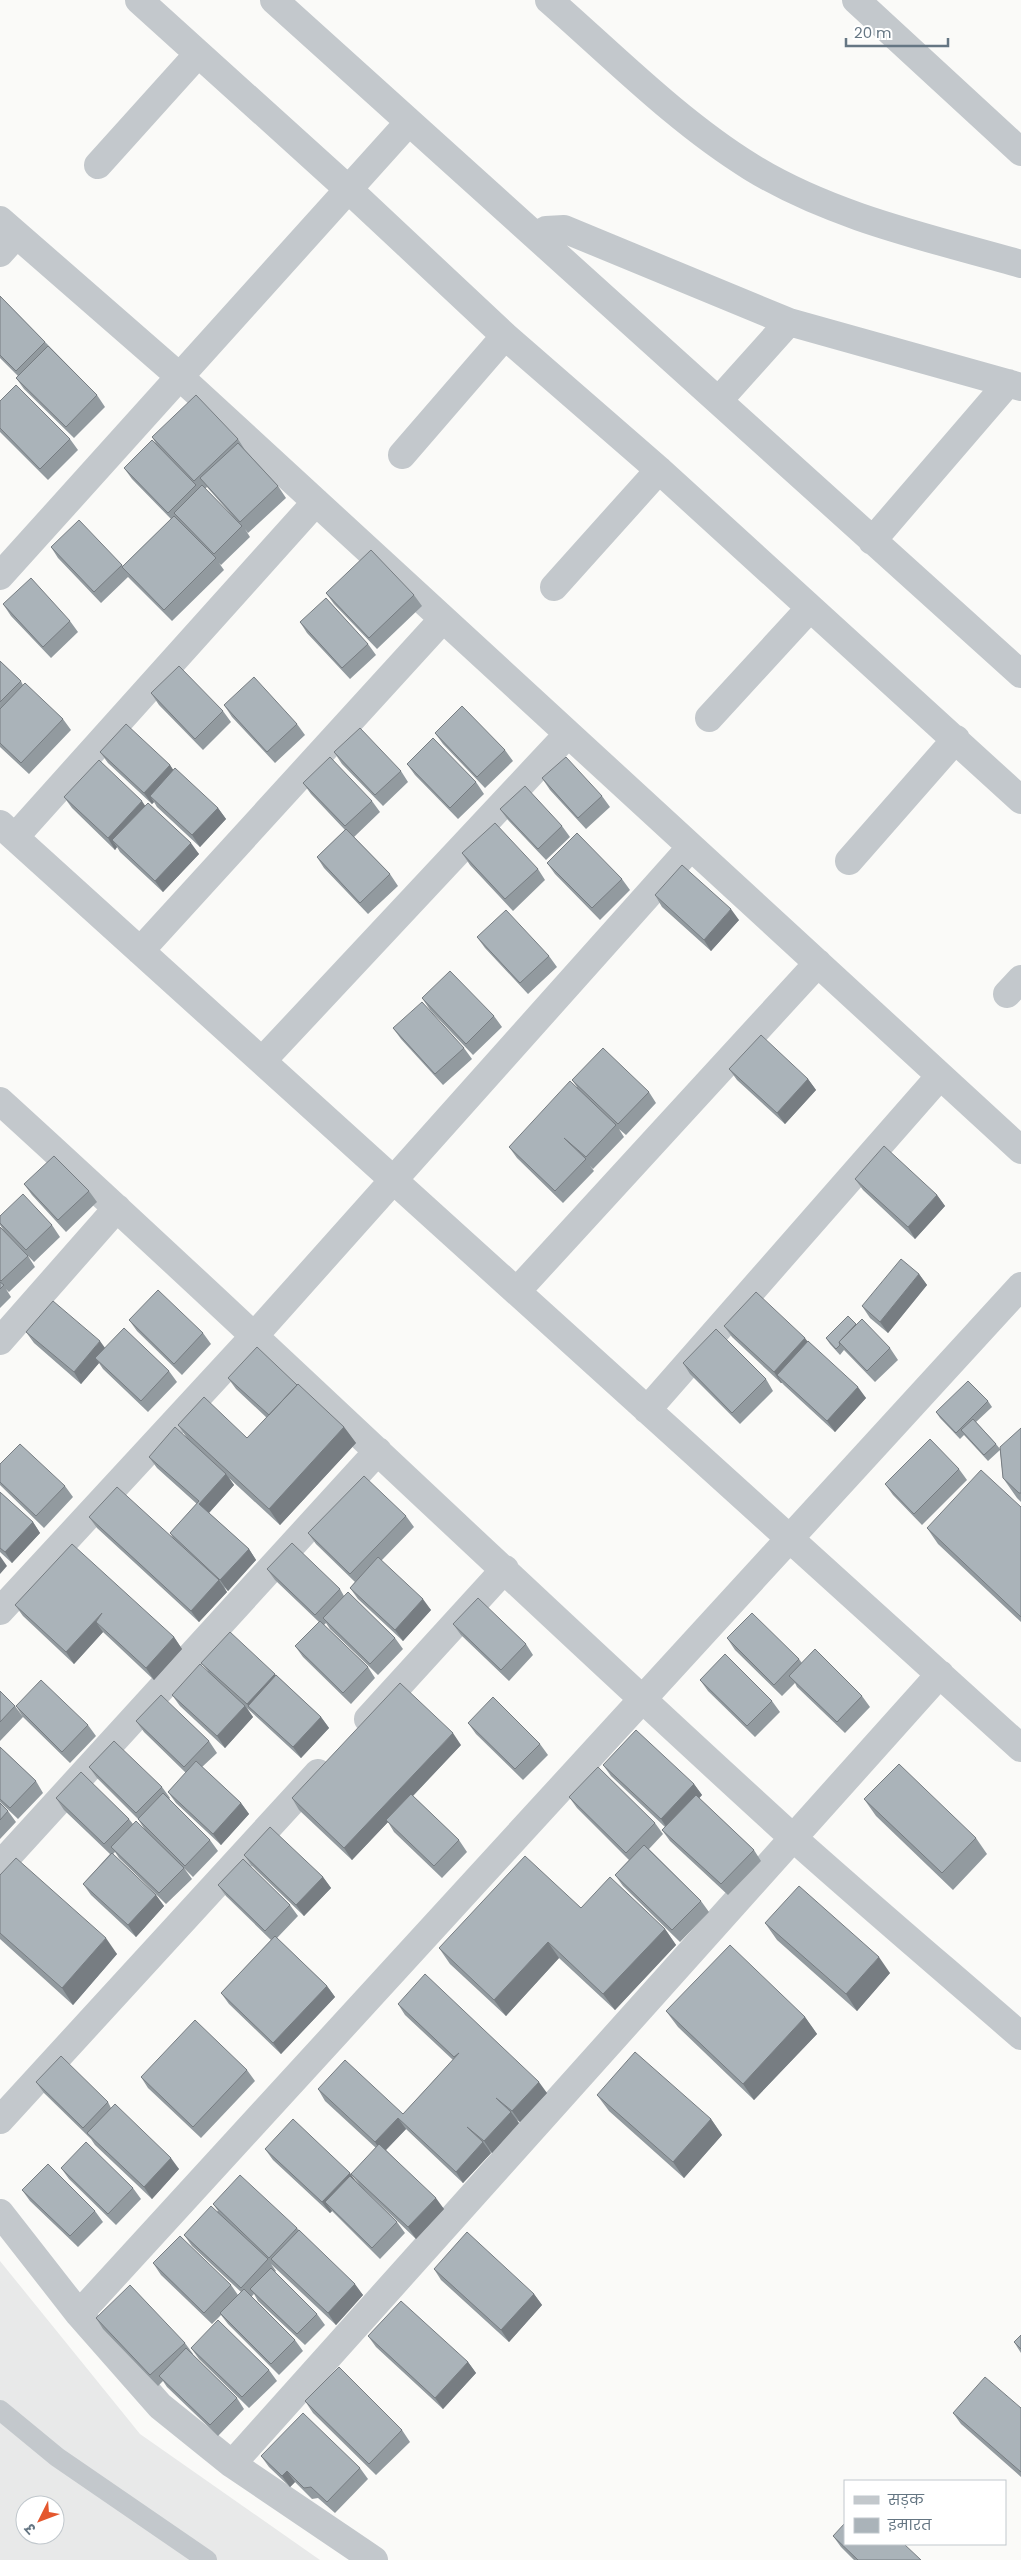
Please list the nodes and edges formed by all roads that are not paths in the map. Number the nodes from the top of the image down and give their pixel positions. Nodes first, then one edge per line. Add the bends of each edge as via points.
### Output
1 (139, 0) edge
2 (274, 0) edge
3 (549, 0) edge
4 (856, 0) edge
5 (198, 54) junction
6 (409, 122) junction
7 (1021, 152) edge
8 (98, 165) dead end
9 (348, 189) junction
10 (5, 236) edge
11 (536, 236) junction
12 (1021, 264) edge
13 (789, 322) junction
14 (505, 336) junction
15 (180, 377) junction
16 (1014, 385) edge
17 (719, 400) junction
18 (402, 455) dead end
19 (659, 470) junction
20 (316, 502) junction
21 (872, 541) junction
22 (0, 576) edge
23 (554, 587) dead end
24 (810, 608) junction
25 (443, 619) junction
26 (1021, 674) edge
27 (709, 718) dead end
28 (568, 734) junction
29 (956, 739) junction
30 (1021, 800) edge
31 (7, 831) edge
32 (690, 848) junction
33 (849, 861) dead end
34 (140, 952) junction
35 (818, 963) junction
36 (262, 1061) junction
37 (940, 1076) junction
38 (0, 1101) edge
39 (1021, 1150) edge
40 (394, 1181) junction
41 (117, 1208) junction
42 (1021, 1286) edge
43 (517, 1292) junction
44 (255, 1335) junction
45 (0, 1340) edge
46 (647, 1410) junction
47 (378, 1451) junction
48 (790, 1539) junction
49 (504, 1569) junction
50 (0, 1612) edge
51 (940, 1674) junction
52 (643, 1700) junction
53 (1021, 1748) edge
54 (794, 1838) junction
55 (0, 1865) edge
56 (1021, 2036) edge
57 (0, 2120) edge
58 (0, 2213) edge
59 (79, 2314) junction
60 (0, 2410) edge
61 (232, 2464) junction
62 (207, 2560) edge
63 (374, 2560) edge

1 - 5 street
2 - 6 street
3 - 12 street via 685,119 750,167 812,199 880,224
4 - 7 street
5 - 8 street
5 - 9 street
6 - 9 street
6 - 11 street
9 - 14 street
9 - 15 street
10 - 15 street
11 - 13 street via 546,230 564,229
11 - 17 street
13 - 16 street
13 - 17 street
14 - 18 street
14 - 19 street
15 - 20 street
15 - 22 street
16 - 21 street
17 - 21 street
19 - 23 street
19 - 24 street
20 - 25 street
20 - 31 street
21 - 26 street
24 - 27 street
24 - 29 street
25 - 28 street
25 - 34 street
28 - 32 street
28 - 36 street
29 - 30 street
29 - 33 street
31 - 34 street
32 - 35 street
32 - 40 street
34 - 36 street
35 - 37 street
35 - 43 street
36 - 40 street
37 - 39 street
37 - 46 street
38 - 41 street
40 - 43 street
40 - 44 street
41 - 44 street
41 - 45 street
42 - 48 street
43 - 46 street
44 - 47 street
44 - 50 street
46 - 48 street
47 - 49 street
47 - 55 street
48 - 51 street
48 - 52 street
49 - 52 street
49 - 57 street
51 - 53 street
51 - 54 street
52 - 54 street
52 - 59 street
54 - 56 street
54 - 61 street
58 - 59 street
59 - 61 street via 160,2406
60 - 62 lane via 57,2457
61 - 63 street

